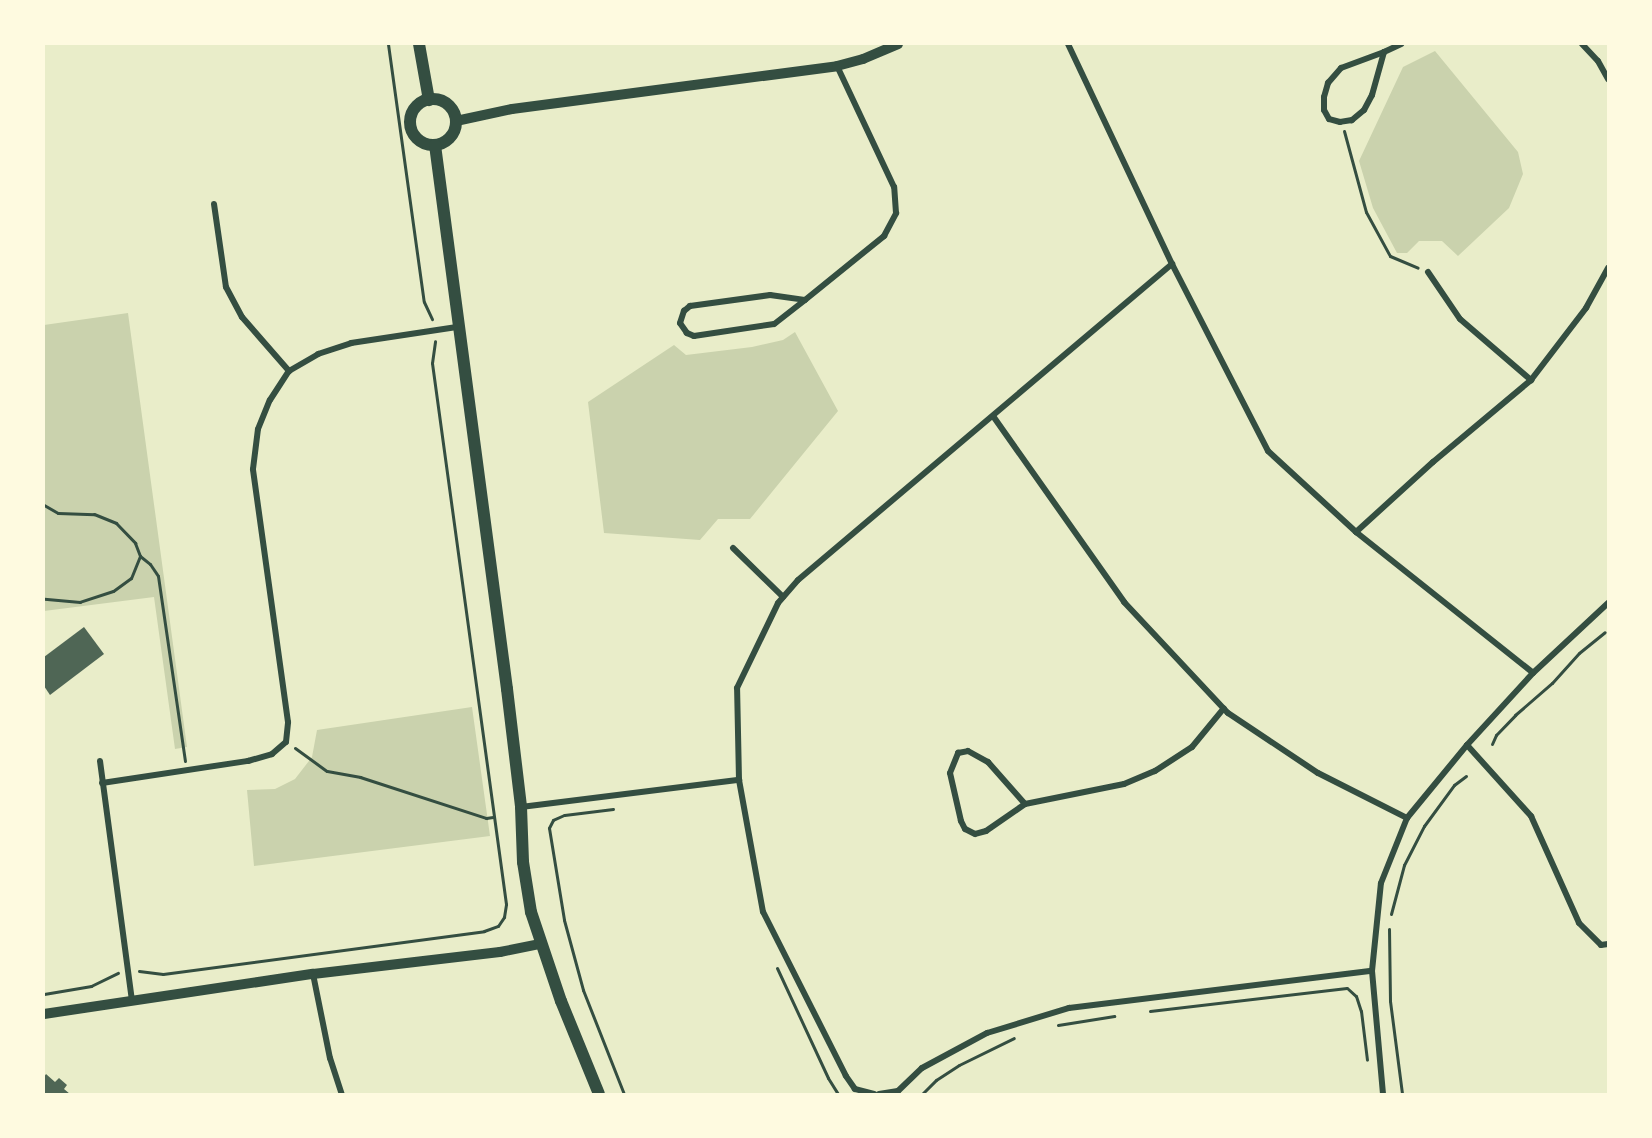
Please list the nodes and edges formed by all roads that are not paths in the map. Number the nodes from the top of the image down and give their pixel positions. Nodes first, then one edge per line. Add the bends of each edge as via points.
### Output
1 (420, 44) edge
2 (898, 44) edge
3 (1068, 44) edge
4 (1401, 44) edge
5 (1582, 44) edge
6 (1384, 52) junction
7 (837, 66) junction
8 (1608, 79) edge
9 (429, 100) junction
10 (456, 121) junction
11 (435, 146) junction
12 (214, 204) dead end
13 (1172, 264) junction
14 (1608, 268) edge
15 (1428, 272) road end
16 (805, 300) junction
17 (457, 327) junction
18 (289, 371) junction
19 (1531, 380) junction
20 (993, 416) junction
21 (1356, 532) junction
22 (733, 548) dead end
23 (783, 597) junction
24 (1608, 603) edge
25 (1533, 673) junction
26 (1224, 708) junction
27 (1467, 746) junction
28 (100, 760) dead end
29 (739, 780) junction
30 (102, 783) junction
31 (1025, 804) junction
32 (521, 807) junction
33 (1407, 818) junction
34 (540, 944) junction
35 (1608, 944) edge
36 (1372, 971) junction
37 (313, 974) junction
38 (132, 999) junction
39 (44, 1014) edge
40 (342, 1095) edge
41 (598, 1095) edge
42 (874, 1095) edge
43 (879, 1095) edge
44 (1383, 1095) edge

1 - 9 main road
2 - 7 street
3 - 13 street
4 - 6 street
5 - 8 street
6 - 6 street via 1364,110 1352,120 1329,119 1324,110 1328,83 1341,68
7 - 10 street via 512,109
7 - 16 street via 894,187 896,213 884,236
9 - 10 main road via 444,102
9 - 11 main road via 415,107 410,122 420,142
10 - 11 main road via 453,135
11 - 17 main road
12 - 18 street via 226,287 242,317
13 - 20 street
13 - 21 street via 1268,451
14 - 19 street via 1586,308
15 - 19 street via 1460,320
16 - 16 street via 774,324 694,336 680,323 684,310 690,306 770,295
17 - 18 street via 351,343 318,354
17 - 32 main road
18 - 30 street via 270,400 258,429 253,469 288,722 286,742 272,754
19 - 21 street
20 - 23 street via 798,580
20 - 26 street via 1124,602
21 - 25 street
22 - 23 street
23 - 29 street via 737,688
24 - 25 street
25 - 27 street
26 - 31 street via 1192,747 1155,771 1124,784
26 - 33 street via 1318,773
27 - 33 street
27 - 35 street via 1531,816 1579,923 1601,945
28 - 30 street
29 - 32 street
29 - 42 street via 763,912 846,1076 855,1089
30 - 38 street
31 - 31 street via 986,831 969,832 961,821 950,773 958,753 979,754
32 - 34 main road via 524,862
33 - 36 street via 1381,883
34 - 37 street
34 - 41 main road
36 - 43 street via 1069,1008 987,1032 922,1068 898,1090
36 - 44 street
37 - 38 street
37 - 40 street via 330,1058
38 - 39 street

